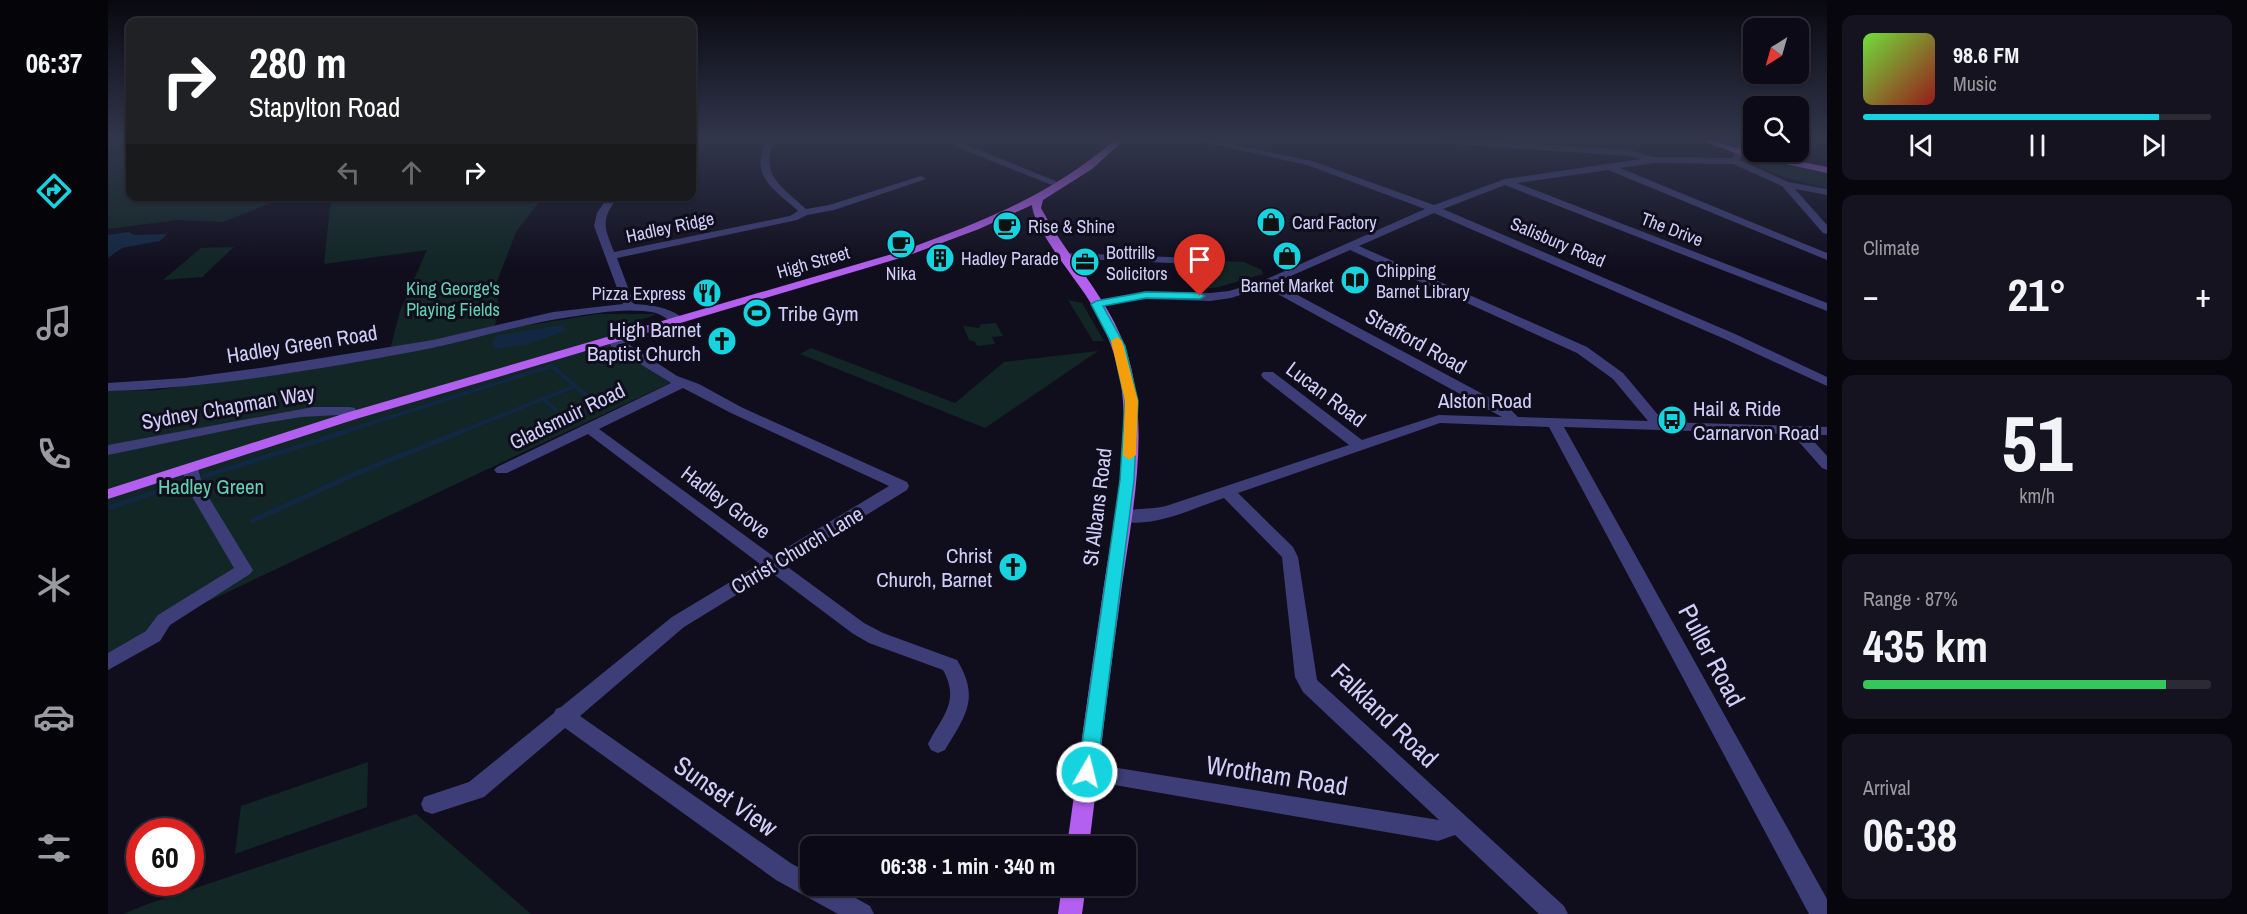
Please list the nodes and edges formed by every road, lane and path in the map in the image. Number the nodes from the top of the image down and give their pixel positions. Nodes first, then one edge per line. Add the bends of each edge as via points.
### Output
1 (775, 183) edge
2 (910, 183) edge
3 (1055, 183) edge
4 (1064, 183) edge
5 (1363, 183) edge
6 (1503, 183) edge
7 (1507, 183) edge
8 (1648, 183) edge
9 (1785, 184) joint
10 (1060, 185) junction
11 (1827, 192) edge
12 (611, 201) edge
13 (1038, 208) junction
14 (1434, 209) junction
15 (804, 212) junction
16 (1006, 212) junction
17 (1827, 231) edge
18 (1350, 246) junction
19 (612, 256) junction
20 (1063, 256) junction
21 (1827, 257) edge
22 (1206, 275) dead end
23 (1266, 283) junction
24 (1096, 304) junction
25 (1827, 307) edge
26 (630, 308) junction
27 (676, 319) junction
28 (613, 338) junction
29 (1268, 375) dead end
30 (1827, 382) edge
31 (682, 383) junction
32 (108, 387) edge
33 (351, 416) junction
34 (1513, 420) junction
35 (1554, 422) junction
36 (1659, 425) junction
37 (590, 429) junction
38 (1796, 430) junction
39 (1827, 431) edge
40 (1359, 445) junction
41 (108, 450) edge
42 (1827, 465) edge
43 (190, 468) junction
44 (502, 470) dead end
45 (1226, 491) junction
46 (108, 494) edge
47 (1122, 516) junction
48 (773, 565) junction
49 (108, 662) edge
50 (563, 716) junction
51 (938, 744) dead end
52 (1087, 772) junction
53 (432, 804) dead end
54 (1457, 823) junction
55 (1079, 836) edge
56 (1072, 896) edge
57 (862, 914) edge
58 (1070, 914) edge
59 (1556, 914) edge
60 (1822, 914) edge

1 - 15 street
2 - 15 street, Hadley Ridge via 830,208
3 - 10 street
4 - 10 main road, High Street
5 - 14 street, Salisbury Road
6 - 14 street
7 - 25 street, The Drive
8 - 21 street
9 - 11 street
9 - 17 street
10 - 13 main road, High Street
12 - 19 street via 600,217 600,226
13 - 16 main road
13 - 16 main road, High Street via 1019,206
13 - 20 main road, St Albans Road
14 - 18 street
14 - 30 street, Salisbury Road
15 - 19 street, Hadley Ridge via 794,218
16 - 27 main road, High Street via 903,254
18 - 23 street
18 - 36 street via 1582,350 1618,376
19 - 26 street
20 - 22 street via 1195,261 1205,266
20 - 24 main road, St Albans Road
23 - 24 street via 1210,297 1146,295
23 - 34 street, Strafford Road via 1504,411
24 - 47 main road, St Albans Road via 1119,346 1132,401
26 - 27 street, Hadley Green Road via 667,312
26 - 32 street, Hadley Green Road via 524,321 418,346 216,379 160,387
27 - 28 main road, High Street
28 - 31 street, Christ Church Lane
28 - 33 main road, High Street
29 - 40 street, Lucan Road
31 - 37 street, Gladsmuir Road
31 - 48 street, Christ Church Lane via 901,486
33 - 41 street, Sydney Chapman Way via 350,411 341,410 310,412
33 - 43 main road
34 - 35 street, Alston Road
34 - 40 street, Alston Road via 1439,418
35 - 36 street, Alston Road
35 - 60 street, Puller Road
36 - 38 street, Alston Road
37 - 44 street, Gladsmuir Road
37 - 48 street, Hadley Grove
38 - 39 street, Alston Road
38 - 42 street
40 - 45 street, Alston Road
43 - 46 main road
43 - 49 street via 195,488 244,570 164,620 153,636
45 - 47 street, Alston Road via 1148,516
45 - 54 street, Falkland Road via 1290,557 1305,677 1310,686
47 - 52 main road, St Albans Road
48 - 50 street, Christ Church Lane via 678,622
48 - 51 street, Hadley Grove via 858,628 950,665 961,684 962,696 959,709
50 - 53 street, Christ Church Lane via 476,790
50 - 57 street, Sunset View via 784,872
52 - 54 street, Wrotham Road via 1438,831
52 - 55 main road, St Albans Road
54 - 59 street, Falkland Road
56 - 58 main road

